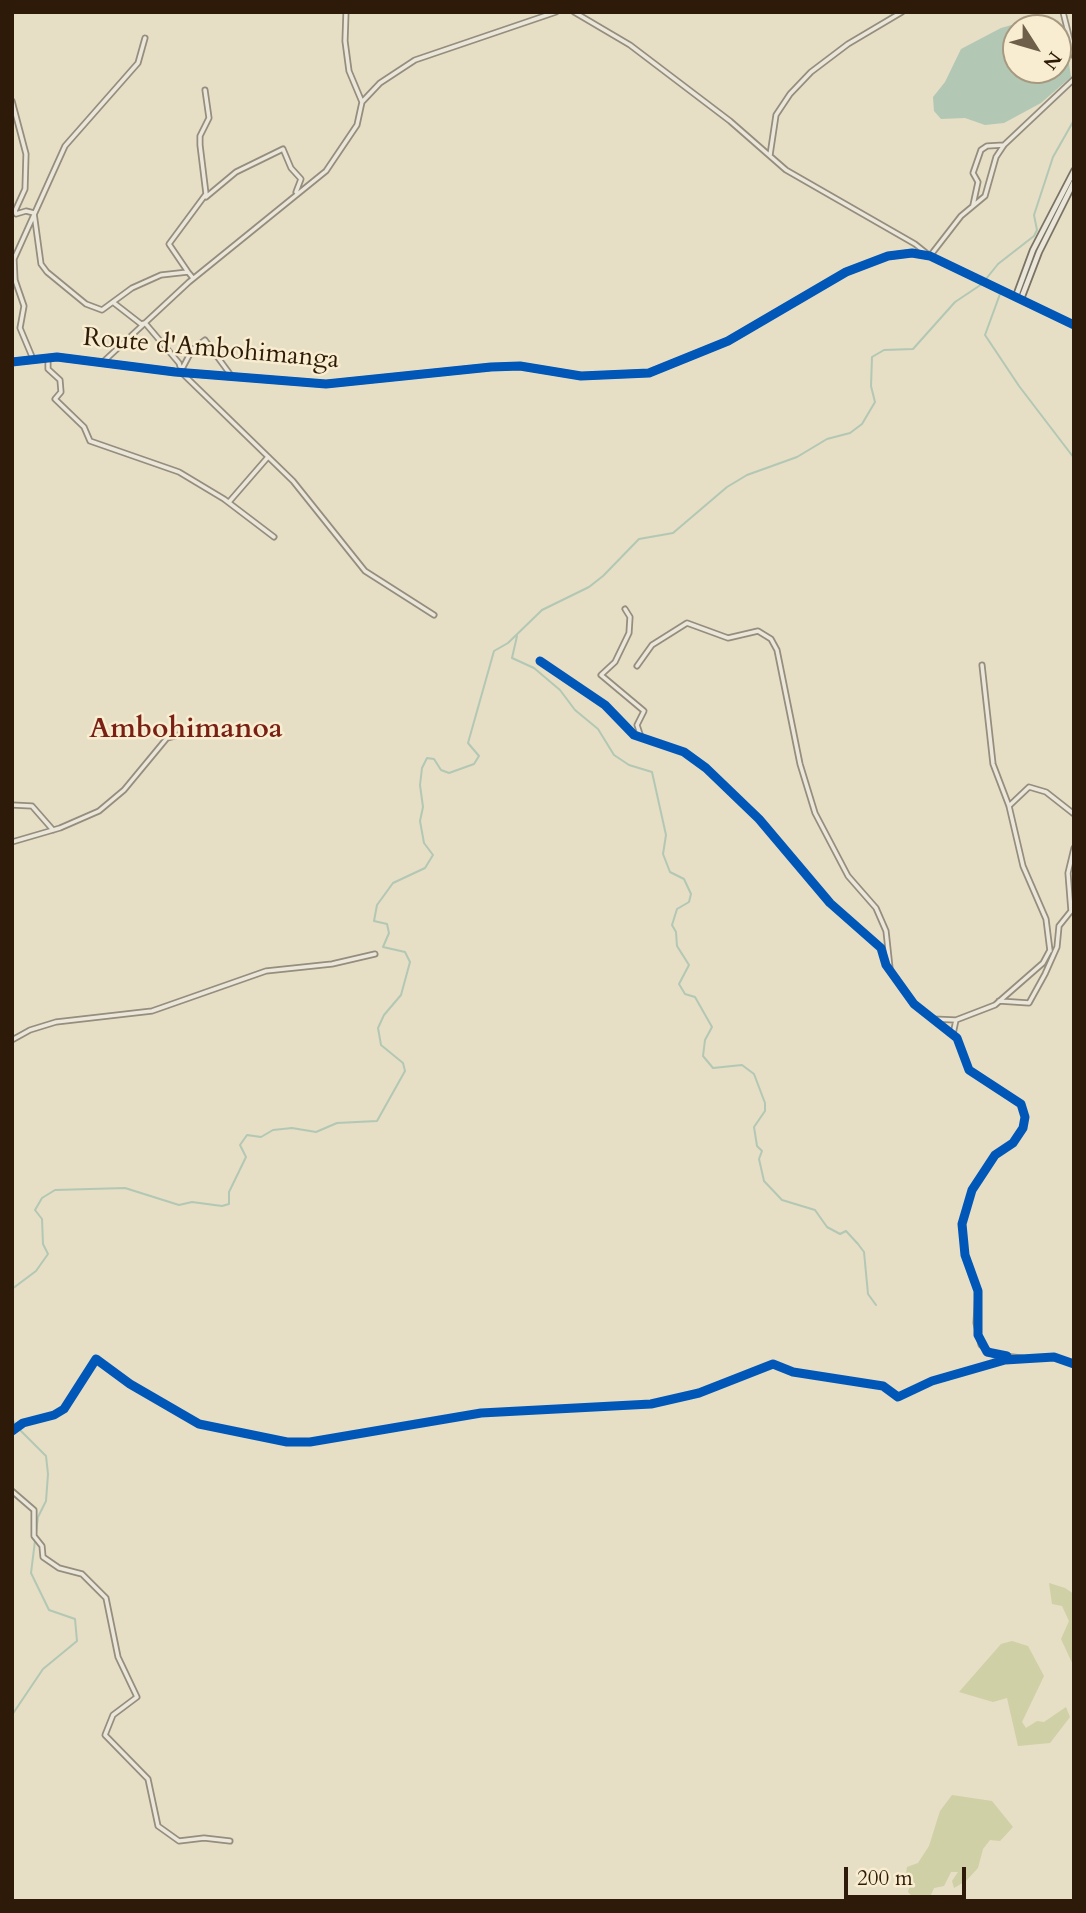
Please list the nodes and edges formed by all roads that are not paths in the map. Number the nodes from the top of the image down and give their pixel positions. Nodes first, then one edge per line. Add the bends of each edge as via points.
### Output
1 (346, 12) edge
2 (556, 12) edge
3 (573, 12) edge
4 (902, 12) edge
5 (1063, 12) edge
6 (145, 38) dead end
7 (1074, 56) edge
8 (1074, 79) edge
9 (205, 90) dead end
10 (12, 101) edge
11 (362, 102) junction
12 (1004, 145) junction
13 (770, 155) junction
14 (1074, 171) edge
15 (1074, 182) edge
16 (294, 196) junction
17 (205, 199) junction
18 (973, 206) junction
19 (34, 213) junction
20 (930, 256) junction
21 (188, 272) junction
22 (193, 278) junction
23 (1019, 298) junction
24 (114, 303) junction
25 (145, 323) junction
26 (1074, 325) edge
27 (48, 358) junction
28 (33, 359) junction
29 (12, 362) edge
30 (102, 363) junction
31 (182, 371) junction
32 (230, 374) dead end
33 (268, 457) junction
34 (229, 502) junction
35 (274, 537) dead end
36 (625, 609) dead end
37 (434, 615) dead end
38 (540, 661) dead end
39 (982, 665) dead end
40 (637, 666) dead end
41 (182, 734) dead end
42 (642, 738) junction
43 (12, 805) edge
44 (1009, 806) junction
45 (1074, 814) edge
46 (53, 830) junction
47 (12, 842) edge
48 (1074, 848) edge
49 (1056, 940) junction
50 (1050, 951) junction
51 (375, 954) dead end
52 (890, 971) junction
53 (999, 1001) junction
54 (933, 1019) junction
55 (956, 1020) junction
56 (953, 1036) junction
57 (12, 1040) edge
58 (1024, 1359) junction
59 (1074, 1364) edge
60 (23, 1423) joint
61 (13, 1430) edge
62 (12, 1491) edge
63 (230, 1841) dead end

1 - 11 street via 349,71
2 - 11 street via 415,60 380,83
3 - 13 street via 630,46
4 - 13 street via 848,44 790,94 776,115
5 - 7 street
6 - 19 street via 138,63 65,146
8 - 12 street
9 - 17 street via 209,118 200,145
10 - 19 street via 26,154 25,188 15,211
11 - 16 street via 357,125 334,161
12 - 18 street via 985,196
12 - 18 street via 981,150 973,173 978,182
13 - 20 street via 803,181 827,191
14 - 23 street via 1033,250
15 - 23 street
16 - 17 street via 301,179 284,149 236,172
16 - 22 street
17 - 21 street via 169,244
18 - 20 street
19 - 24 street via 41,264 47,272 94,308 102,310
19 - 28 street via 13,266 24,306 20,328
20 - 23 street, Route d'Ambohimanga
20 - 31 street, Route d'Ambohimanga via 902,253 872,260 728,341 649,373 581,376 501,367 326,384
21 - 22 street
21 - 24 street via 161,275 123,293
22 - 25 street
23 - 26 street, Route d'Ambohimanga
24 - 25 street
25 - 30 street
25 - 31 street
27 - 28 street, Route d'Ambohimanga
27 - 30 street, Route d'Ambohimanga
27 - 34 street via 48,369 60,380 61,391 55,400 77,419 90,441 179,472
28 - 29 street, Route d'Ambohimanga
30 - 31 street, Route d'Ambohimanga
31 - 32 street via 192,350 205,340
31 - 33 street
33 - 34 street
33 - 37 street via 365,571
34 - 35 street
36 - 42 street via 630,617 629,633 615,662 601,675 644,711 637,725
38 - 42 street via 605,705 634,736
39 - 44 street via 993,764
40 - 52 street via 652,645 687,623 728,638 758,631 771,639 815,813 849,876 876,908 886,931
41 - 46 street via 167,738 106,806
42 - 52 street via 684,752 706,768 759,819 830,903 881,948
43 - 46 street via 32,806
44 - 45 street via 1029,787 1046,792
44 - 50 street via 1023,866 1046,919
46 - 47 street
48 - 49 street via 1068,873 1071,911 1059,926
49 - 50 street
49 - 53 street via 1049,966 1029,1003
50 - 53 street via 1043,963
51 - 57 street via 266,971 152,1011 56,1022
52 - 54 street via 914,1004
53 - 55 street
54 - 55 street
54 - 56 street
55 - 56 street
56 - 58 street via 961,1044 970,1070 1024,1109 1019,1136 991,1160 972,1190 962,1224 965,1255 978,1291 976,1324 981,1345 994,1355
58 - 59 street via 1062,1358
58 - 60 street via 994,1362 932,1381 898,1398 873,1383 793,1372 773,1364 709,1390 662,1402 481,1413 287,1442 199,1424 96,1359 64,1409
60 - 61 street
62 - 63 street via 34,1510 34,1536 43,1557 82,1574 106,1598 118,1657 137,1698 113,1715 106,1735 151,1783 158,1826 179,1841

